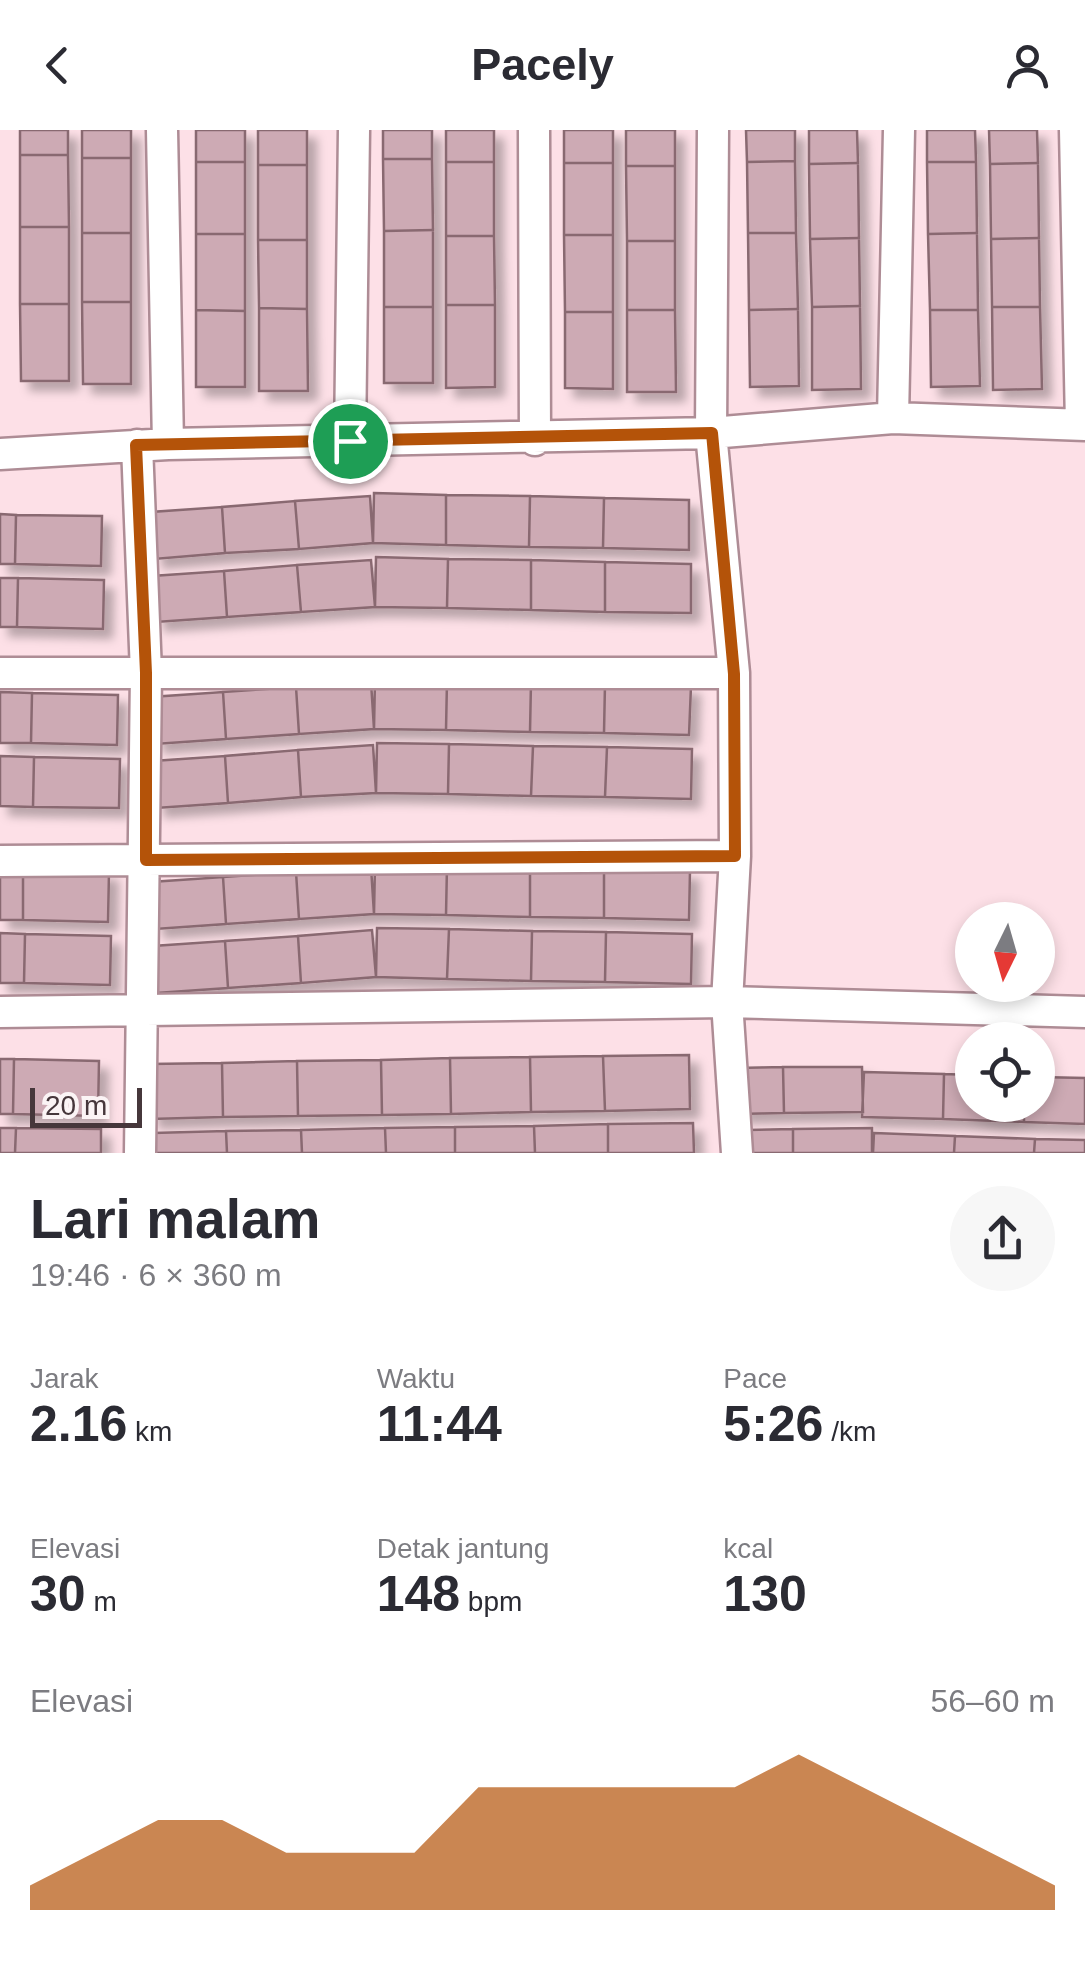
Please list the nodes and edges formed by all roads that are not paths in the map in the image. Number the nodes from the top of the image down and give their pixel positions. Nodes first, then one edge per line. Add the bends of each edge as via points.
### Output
1 (162, 130) edge
2 (354, 130) edge
3 (534, 130) edge
4 (713, 130) edge
5 (900, 130) edge
6 (1075, 130) edge
7 (893, 418) junction
8 (1083, 425) edge
9 (712, 433) junction
10 (535, 440) junction
11 (350, 441) junction
12 (168, 444) junction
13 (136, 445) junction
14 (0, 454) edge
15 (0, 673) edge
16 (146, 673) junction
17 (734, 674) junction
18 (735, 856) junction
19 (146, 860) junction
20 (0, 861) edge
21 (727, 1002) junction
22 (142, 1008) junction
23 (0, 1012) edge
24 (1085, 1012) edge
25 (140, 1153) edge
26 (736, 1153) edge

1 - 12 street
2 - 11 street
3 - 10 street
4 - 9 street
5 - 7 street
6 - 8 street
7 - 8 street
7 - 9 street
9 - 10 street
9 - 17 street
10 - 11 street
11 - 12 street
12 - 13 street
13 - 14 street
13 - 16 street
15 - 16 street
16 - 17 street
16 - 19 street
17 - 18 street
18 - 19 street
18 - 21 street
19 - 20 street
19 - 22 street
21 - 22 street
21 - 24 street
21 - 26 street
22 - 23 street
22 - 25 street

